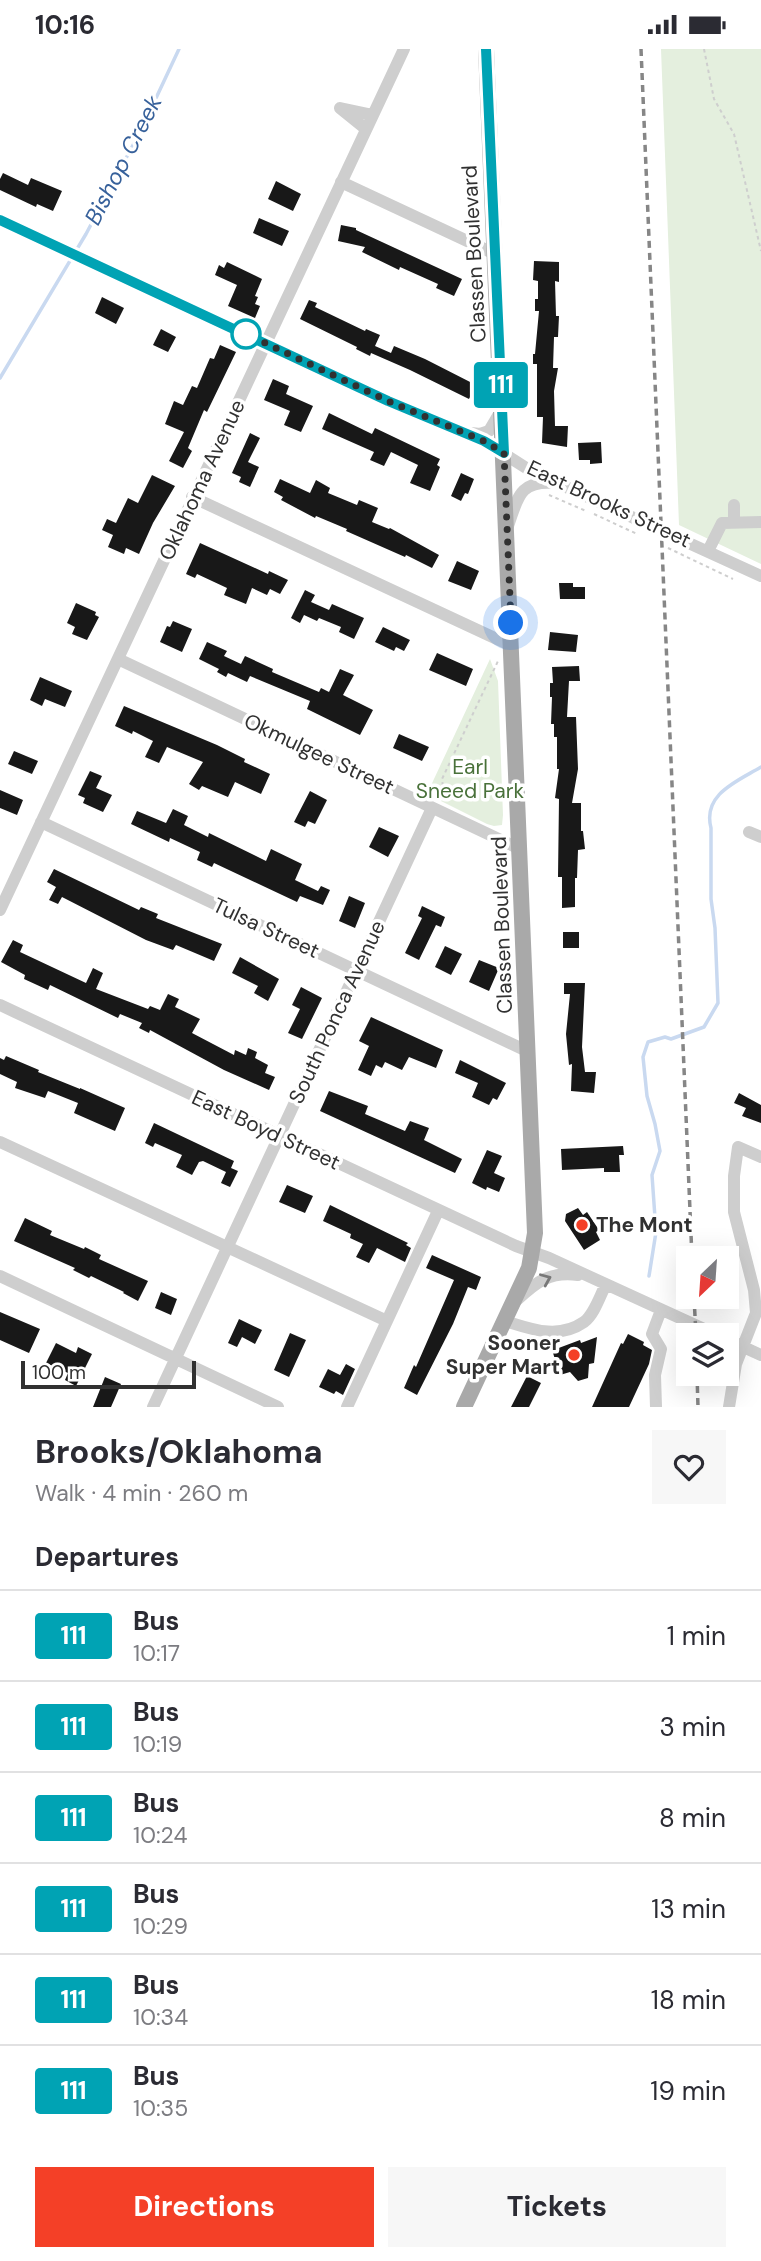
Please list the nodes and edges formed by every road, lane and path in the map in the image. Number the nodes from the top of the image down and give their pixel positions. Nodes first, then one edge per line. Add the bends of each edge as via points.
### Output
1 (404, 49) edge
2 (704, 49) edge
3 (482, 50) edge
4 (373, 115) junction
5 (366, 129) junction
6 (341, 182) junction
7 (0, 220) edge
8 (761, 251) edge
9 (495, 254) junction
10 (266, 344) junction
11 (502, 408) junction
12 (464, 432) junction
13 (504, 453) junction
14 (558, 484) junction
15 (546, 494) dead end
16 (192, 497) junction
17 (734, 505) dead end
18 (734, 522) junction
19 (761, 522) edge
20 (507, 530) junction
21 (643, 536) dead end
22 (662, 545) dead end
23 (708, 551) junction
24 (761, 576) edge
25 (733, 579) dead end
26 (512, 651) junction
27 (118, 659) junction
28 (434, 809) junction
29 (41, 823) junction
30 (749, 832) dead end
31 (761, 838) edge
32 (520, 849) junction
33 (0, 910) edge
34 (357, 971) junction
35 (0, 1005) edge
36 (529, 1052) junction
37 (280, 1136) junction
38 (0, 1142) edge
39 (761, 1157) edge
40 (438, 1210) junction
41 (228, 1248) junction
42 (533, 1252) junction
43 (0, 1276) edge
44 (588, 1276) junction
45 (606, 1285) junction
46 (512, 1305) junction
47 (661, 1310) junction
48 (759, 1312) edge
49 (387, 1321) junction
50 (505, 1321) junction
51 (690, 1323) edge
52 (739, 1345) edge
53 (744, 1347) junction
54 (761, 1355) edge
55 (175, 1359) junction
56 (153, 1407) edge
57 (278, 1407) edge
58 (347, 1407) edge
59 (464, 1407) edge
60 (656, 1407) edge
61 (729, 1407) edge

1 - 4 street, Oklahoma Avenue
2 - 8 path via 714,99 734,134
3 - 9 main road, Classen Boulevard
4 - 5 street, Oklahoma Avenue
4 - 5 street via 340,108
5 - 6 street, Oklahoma Avenue
6 - 9 street
6 - 10 street, Oklahoma Avenue
7 - 10 street, East Brooks Street
9 - 11 main road, Classen Boulevard
10 - 12 street, East Brooks Street
10 - 16 street, Oklahoma Avenue
11 - 12 street via 489,431
11 - 13 main road, Classen Boulevard
12 - 13 street, East Brooks Street
13 - 14 street, East Brooks Street
13 - 20 main road, Classen Boulevard
14 - 20 street via 543,482 526,488 518,497
14 - 23 street, East Brooks Street
15 - 21 path
16 - 26 street
16 - 27 street, Oklahoma Avenue
17 - 18 street
18 - 19 street
18 - 23 street via 722,523
20 - 26 main road, Classen Boulevard
22 - 25 path
23 - 24 street, East Brooks Street
26 - 28 path via 497,661 442,779 444,795
26 - 32 main road, Classen Boulevard
27 - 28 street, Okmulgee Street
27 - 29 street, Oklahoma Avenue
28 - 32 street, Okmulgee Street
28 - 34 street, South Ponca Avenue
29 - 33 street, Oklahoma Avenue
29 - 34 street, Tulsa Street
30 - 31 street
32 - 36 main road, Classen Boulevard
34 - 36 street, Tulsa Street
34 - 37 street, South Ponca Avenue
35 - 37 street, East Boyd Street
36 - 42 main road, Classen Boulevard
37 - 40 street, East Boyd Street
37 - 41 street, South Ponca Avenue
38 - 41 street
39 - 48 street via 738,1147 734,1176 734,1212
40 - 42 street, East Boyd Street
40 - 49 street
41 - 49 street
41 - 55 street, South Ponca Avenue
42 - 44 street, East Boyd Street
42 - 46 main road, Classen Boulevard
43 - 55 street
44 - 45 street, East Boyd Street
46 -> 44 street via 548,1275
45 - 47 street, East Boyd Street
45 - 50 street via 585,1322 561,1331 541,1333
46 - 50 main road, Classen Boulevard
47 - 51 street, East Boyd Street
47 - 60 street via 652,1333 661,1349 655,1375
48 - 53 street
49 - 58 street
50 - 59 main road, Classen Boulevard
52 - 53 street
53 - 54 street
53 - 61 street via 736,1364
55 - 56 street, South Ponca Avenue
55 - 57 street

